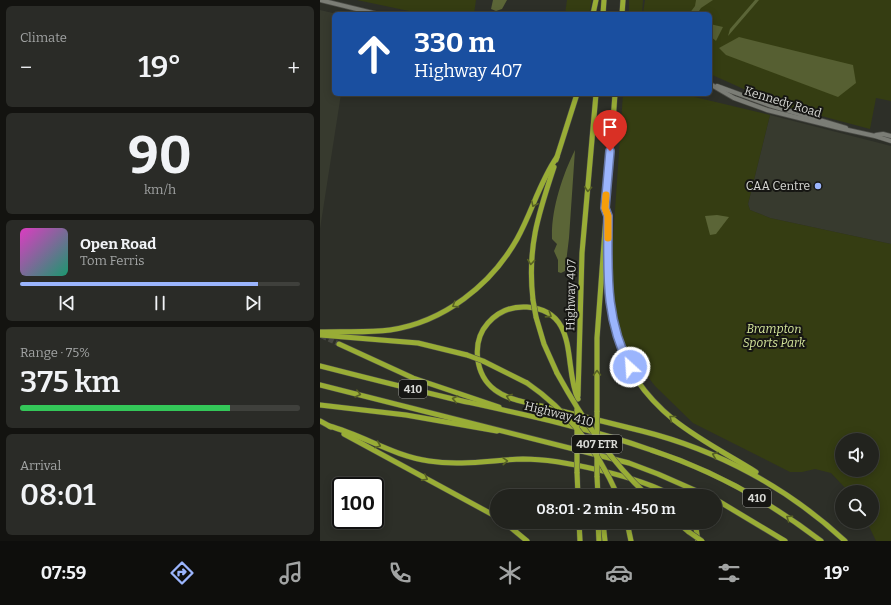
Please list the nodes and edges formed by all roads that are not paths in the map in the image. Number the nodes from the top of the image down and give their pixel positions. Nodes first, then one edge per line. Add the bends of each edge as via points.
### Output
1 (320, 0) edge
2 (596, 0) edge
3 (604, 0) edge
4 (623, 0) edge
5 (369, 12) edge
6 (593, 12) edge
7 (603, 12) edge
8 (622, 12) edge
9 (712, 84) edge
10 (576, 96) edge
11 (596, 96) edge
12 (615, 96) edge
13 (875, 136) junction
14 (891, 136) edge
15 (891, 142) edge
16 (558, 157) junction
17 (605, 208) junction
18 (320, 334) edge
19 (339, 344) tunnel mouth
20 (320, 366) edge
21 (320, 384) edge
22 (578, 399) junction
23 (320, 405) edge
24 (507, 411) junction
25 (320, 421) edge
26 (329, 426) junction
27 (505, 432) junction
28 (578, 489) edge
29 (598, 489) edge
30 (615, 489) edge
31 (641, 489) edge
32 (654, 489) edge
33 (692, 489) edge
34 (798, 501) junction
35 (722, 503) edge
36 (490, 513) edge
37 (512, 529) edge
38 (579, 529) edge
39 (598, 529) edge
40 (604, 529) edge
41 (628, 529) edge
42 (685, 529) edge
43 (696, 529) edge
44 (527, 541) edge
45 (580, 541) edge
46 (599, 541) edge
47 (605, 541) edge
48 (631, 541) edge
49 (698, 541) edge
50 (702, 541) edge
51 (784, 541) edge
52 (821, 541) edge
53 (845, 541) edge

1 - 5 main road
2 - 6 highway
3 - 7 highway
4 - 8 highway
9 - 13 main road, Kennedy Road via 734,98 767,110
10 - 16 highway
11 -> 22 highway, Highway 407 / 407 ETR via 582,253
12 - 17 highway, 407 ETR
13 - 14 main road, Kennedy Road
13 - 15 main road, Kennedy Road
16 -> 18 highway via 509,252 491,274 467,296 436,316 398,328
16 -> 31 highway, bridge via 534,229 530,273 536,317 557,373 600,442
29 -> 17 highway, 407 ETR, bridge via 596,338
34 -> 17 highway via 675,420 656,404 637,379 619,345 611,316 608,286 608,216
18 - 30 highway, bridge via 418,343 483,361 527,384 548,399 579,431 604,467
19 - 24 highway via 413,378 492,403
24 -> 20 highway, Highway 410 / 410
21 -> 27 highway, 410
22 - 28 highway, Highway 407 / 407 ETR, bridge
34 -> 22 highway via 754,474 698,448 500,393 486,381 477,357 478,342 487,324 505,311 519,307 534,308 555,320 563,330 568,344 572,386
23 - 27 highway via 406,415
52 -> 24 highway, Highway 410 / 410 via 754,496 684,462 619,439
25 - 26 highway
26 -> 32 highway via 389,450 424,460 455,463 554,461 620,476
26 -> 36 highway
27 - 33 highway, 410 via 629,463
34 - 53 highway
35 - 51 highway, 410
37 - 44 highway
38 - 45 highway
39 - 46 highway
40 - 47 highway
41 - 48 highway
42 - 50 highway, bridge
43 - 49 highway

